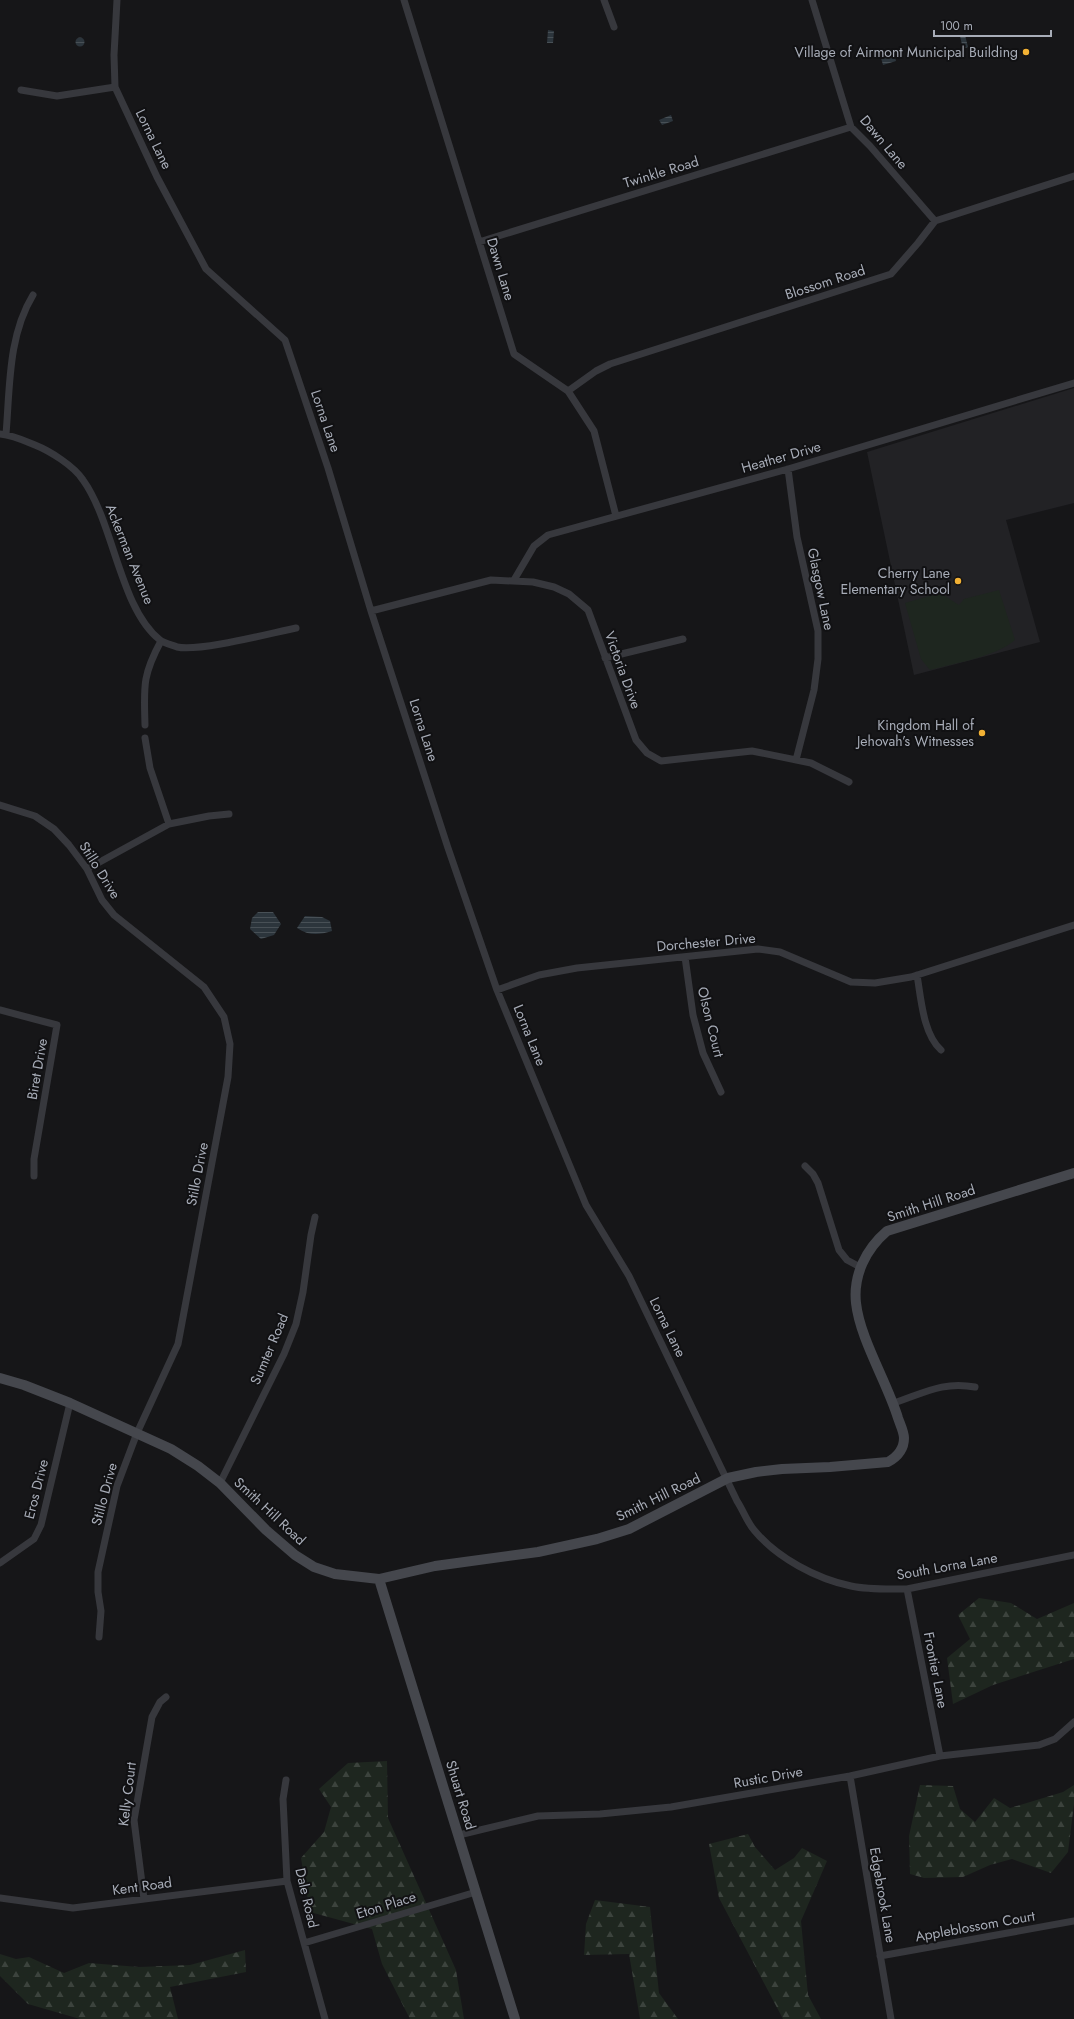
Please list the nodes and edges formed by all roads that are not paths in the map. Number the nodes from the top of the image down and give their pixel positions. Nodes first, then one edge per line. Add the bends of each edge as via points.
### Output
1 (117, 0) edge
2 (404, 0) edge
3 (604, 0) edge
4 (812, 0) edge
5 (614, 27) dead end
6 (115, 87) junction
7 (21, 90) dead end
8 (851, 127) junction
9 (1074, 176) edge
10 (935, 221) junction
11 (479, 242) junction
12 (34, 295) dead end
13 (1074, 383) edge
14 (568, 391) junction
15 (3, 434) edge
16 (788, 468) junction
17 (616, 516) junction
18 (514, 580) junction
19 (371, 611) junction
20 (296, 628) dead end
21 (683, 639) dead end
22 (161, 641) junction
23 (605, 658) junction
24 (145, 725) dead end
25 (145, 738) dead end
26 (796, 760) junction
27 (849, 782) dead end
28 (0, 805) edge
29 (229, 814) dead end
30 (169, 824) junction
31 (87, 869) junction
32 (1074, 925) edge
33 (686, 957) junction
34 (917, 975) junction
35 (497, 990) junction
36 (0, 1010) edge
37 (941, 1050) dead end
38 (721, 1092) dead end
39 (805, 1166) dead end
40 (1074, 1173) edge
41 (34, 1176) dead end
42 (315, 1217) dead end
43 (860, 1267) junction
44 (0, 1378) edge
45 (975, 1387) dead end
46 (70, 1403) junction
47 (894, 1403) junction
48 (137, 1433) junction
49 (728, 1478) junction
50 (220, 1483) junction
51 (1074, 1555) edge
52 (0, 1563) edge
53 (379, 1579) junction
54 (907, 1589) junction
55 (99, 1638) dead end
56 (166, 1697) dead end
57 (1074, 1722) edge
58 (940, 1756) junction
59 (850, 1776) junction
60 (286, 1780) dead end
61 (459, 1835) junction
62 (287, 1881) junction
63 (476, 1892) junction
64 (0, 1898) edge
65 (144, 1899) junction
66 (1074, 1921) edge
67 (304, 1943) junction
68 (880, 1956) junction
69 (325, 2019) edge
70 (515, 2019) edge
71 (891, 2019) edge

1 - 6 street, Lorna Lane
2 - 11 street, Dawn Lane
3 - 5 street
4 - 8 street, Dawn Lane
6 - 7 street via 57,96
6 - 19 street, Lorna Lane via 161,184 206,269 285,340
8 - 10 street, Dawn Lane
8 - 11 street, Twinkle Road
9 - 10 street
10 - 14 street, Blossom Road via 891,274 610,364
11 - 14 street, Dawn Lane via 514,354
12 - 15 street via 23,312 15,336
13 - 16 street, Heather Drive
14 - 17 street, Dawn Lane via 594,431
15 - 22 street, Ackerman Avenue via 45,449 83,479 98,507 134,606 146,625
16 - 17 street, Heather Drive
16 - 26 street, Glasgow Lane via 797,537 818,632 814,690
17 - 18 street, Heather Drive via 548,535 534,546
18 - 19 street, Victoria Drive via 491,580
18 - 23 street, Victoria Drive via 554,587 569,594 588,610
19 - 35 street, Lorna Lane
20 - 22 street, Ackerman Avenue via 200,647 178,647
21 - 23 street
22 - 24 street via 145,677
23 - 26 street, Victoria Drive via 636,740 647,753 661,761 752,752
25 - 30 street via 150,768
26 - 27 street, Victoria Drive via 811,763
28 - 31 street, Stillo Drive via 35,816 54,829
29 - 30 street
30 - 31 street
31 - 48 street, Stillo Drive via 102,900 114,915 204,987 224,1017 230,1044 228,1077 178,1344
32 - 34 street, Dorchester Drive
33 - 34 street, Dorchester Drive via 758,949 780,952 851,982 875,983
33 - 35 street, Dorchester Drive via 577,968 539,975
33 - 38 street, Olson Court via 693,1015 701,1045
34 - 37 street via 929,1034
35 - 49 street, Lorna Lane via 586,1205 629,1276
36 - 41 street, Biret Drive via 57,1025 34,1159
39 - 43 street via 818,1183 839,1250 847,1260
40 - 43 street, Smith Hill Road via 887,1231 875,1241
42 - 50 street, Sumter Road via 304,1292 296,1324 284,1354
43 - 47 street, Smith Hill Road via 856,1285 856,1304 862,1326
44 - 46 street, Smith Hill Road
45 - 47 street via 947,1385
46 - 48 street, Smith Hill Road
46 - 52 street, Eros Drive via 41,1525 34,1539
47 - 49 street, Smith Hill Road via 904,1437 903,1447 896,1457 888,1462 782,1469
48 - 50 street, Smith Hill Road via 171,1449
48 - 55 street, Stillo Drive via 116,1486 98,1572 101,1611
49 - 53 street, Smith Hill Road via 629,1529 538,1552 435,1566
49 - 54 street, South Lorna Lane via 754,1530 795,1564 852,1586
50 - 53 street, Smith Hill Road via 266,1530 295,1555 314,1567 336,1574
51 - 54 street, South Lorna Lane
53 - 61 street, Shuart Road
54 - 58 street, Frontier Lane
56 - 65 street, Kelly Court via 160,1702 152,1717 134,1820
57 - 58 street, Rustic Drive via 1055,1739 1039,1745
58 - 59 street, Rustic Drive
59 - 61 street, Rustic Drive via 671,1806 600,1814 538,1816
59 - 68 street, Edgebrook Lane
60 - 62 street, Dale Road via 283,1799
61 - 63 street, Shuart Road
62 - 65 street, Kent Road
62 - 67 street, Dale Road
63 - 67 street, Eton Place
63 - 70 street, Shuart Road
64 - 65 street, Kent Road via 73,1908
66 - 68 street, Appleblossom Court
67 - 69 street, Dale Road
68 - 71 street, Edgebrook Lane

